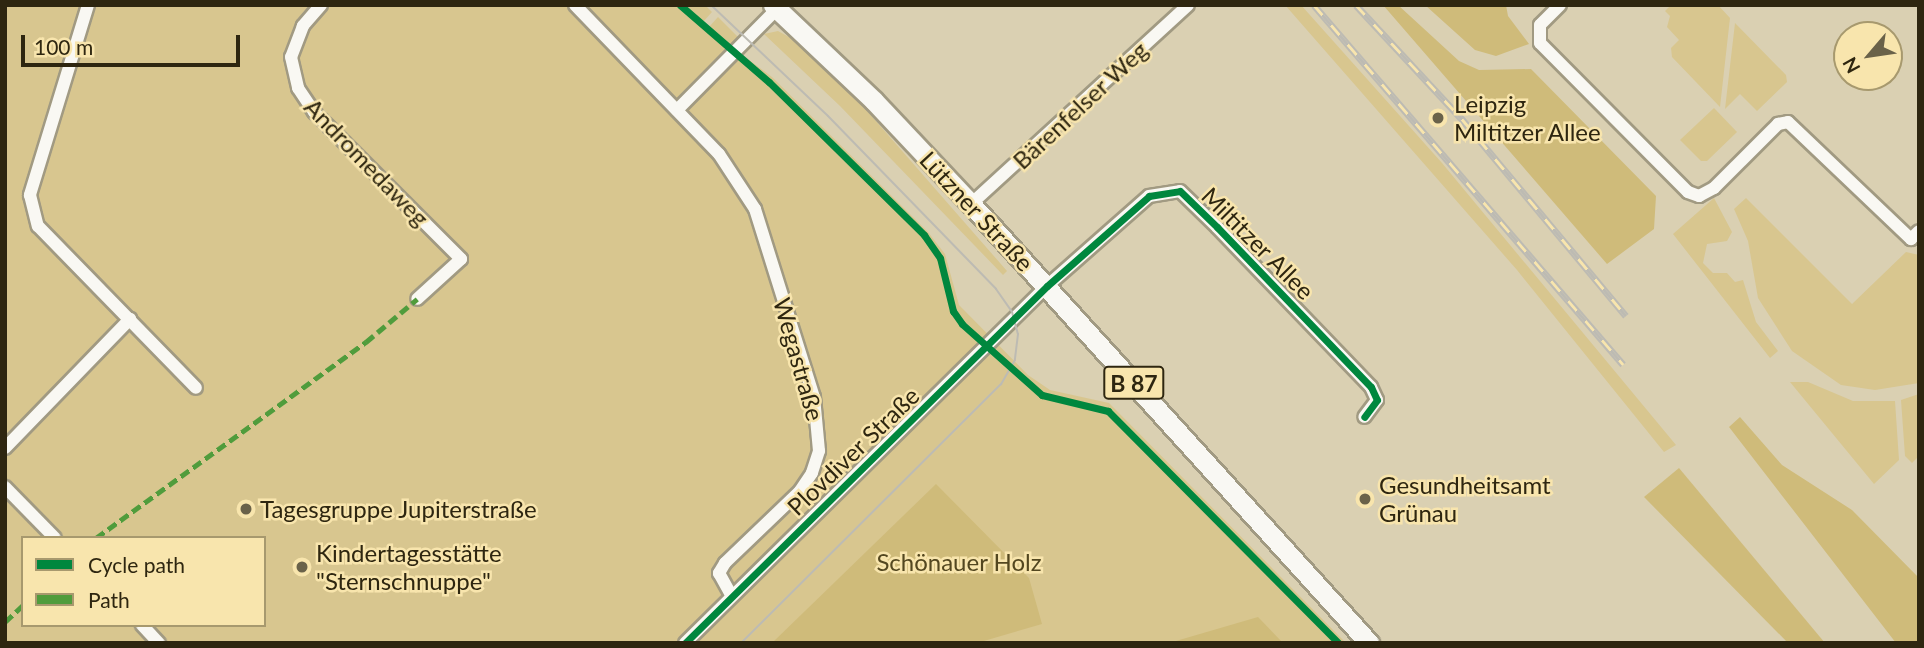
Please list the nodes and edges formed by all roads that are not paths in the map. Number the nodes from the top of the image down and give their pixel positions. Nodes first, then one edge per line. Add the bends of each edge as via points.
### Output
1 (88, 5) edge
2 (321, 5) edge
3 (575, 5) edge
4 (1188, 5) edge
5 (1560, 5) edge
6 (775, 7) edge
7 (677, 110) junction
8 (971, 204) junction
9 (1915, 239) edge
10 (1047, 286) junction
11 (417, 299) dead end
12 (130, 319) junction
13 (195, 387) dead end
14 (1364, 416) dead end
15 (5, 449) edge
16 (5, 487) edge
17 (53, 536) edge
18 (732, 596) junction
19 (144, 627) edge
20 (159, 643) edge
21 (685, 643) edge
22 (1369, 643) edge

1 - 12 street via 30,195 38,226
2 - 11 street, Andromedaweg via 303,26 291,57 298,88 314,111 461,259
3 - 7 street, Wegastraße
4 - 8 street, Bärenfelser Weg
5 - 9 street via 1540,25 1541,43 1688,192 1699,196 1714,188 1778,124 1788,122
6 - 7 street
6 - 8 main road, Lützner Straße / B 87 via 874,101
7 - 18 street, Wegastraße via 719,154 755,209 817,412 819,451 812,473 719,573
8 - 10 main road, Lützner Straße / B 87
10 - 14 street, Miltitzer Allee via 1149,196 1180,191 1371,387 1377,400
10 - 18 street, Plovdiver Straße
10 - 22 main road, Lützner Straße / B 87
12 - 13 street
12 - 15 street
16 - 17 street
18 - 21 street, Plovdiver Straße
19 - 20 street

